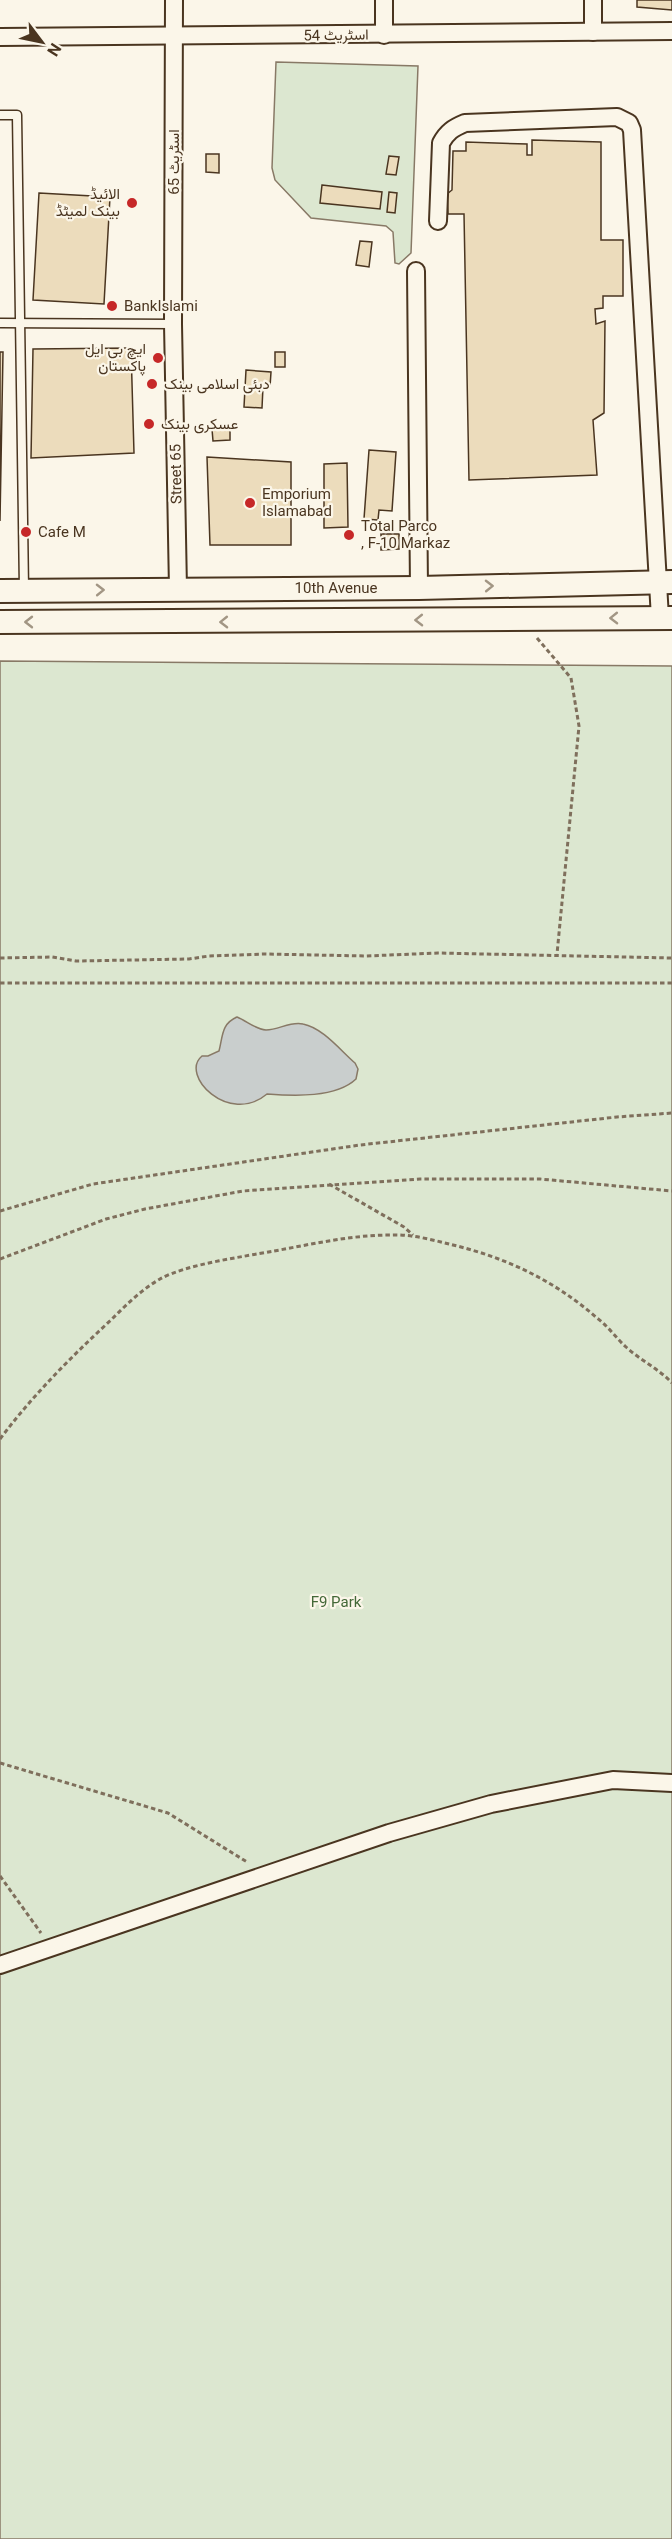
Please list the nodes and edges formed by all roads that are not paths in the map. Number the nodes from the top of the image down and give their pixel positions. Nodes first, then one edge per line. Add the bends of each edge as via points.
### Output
1 (174, 0) edge
2 (384, 0) edge
3 (593, 0) edge
4 (672, 31) edge
5 (593, 32) junction
6 (384, 34) junction
7 (174, 36) junction
8 (0, 37) edge
9 (0, 115) edge
10 (438, 221) dead end
11 (416, 271) dead end
12 (0, 323) edge
13 (20, 323) junction
14 (173, 324) junction
15 (666, 582) edge
16 (419, 588) junction
17 (178, 589) junction
18 (0, 591) edge
19 (24, 592) junction
20 (666, 618) edge
21 (0, 622) edge
22 (672, 1783) edge
23 (0, 1965) edge

1 - 7 street, اسٹریٹ 65
2 - 6 street
3 - 5 street
4 - 5 street, اسٹریٹ 54
5 - 6 street, اسٹریٹ 54
6 - 7 street, اسٹریٹ 54
7 - 8 street, اسٹریٹ 54
7 - 14 street, اسٹریٹ 65
9 - 13 lane via 18,115
10 - 15 street via 441,143 454,127 465,123 617,117 629,123
11 - 16 street
12 - 13 lane
13 - 14 lane
13 - 19 lane
14 - 17 street, Street 65
16 -> 15 main road, 10th Avenue
15 - 20 street
16 - 17 main road, 10th Avenue
19 -> 17 main road, 10th Avenue
18 - 19 main road, 10th Avenue
20 -> 21 main road
22 - 23 street via 613,1780 491,1804 390,1833

